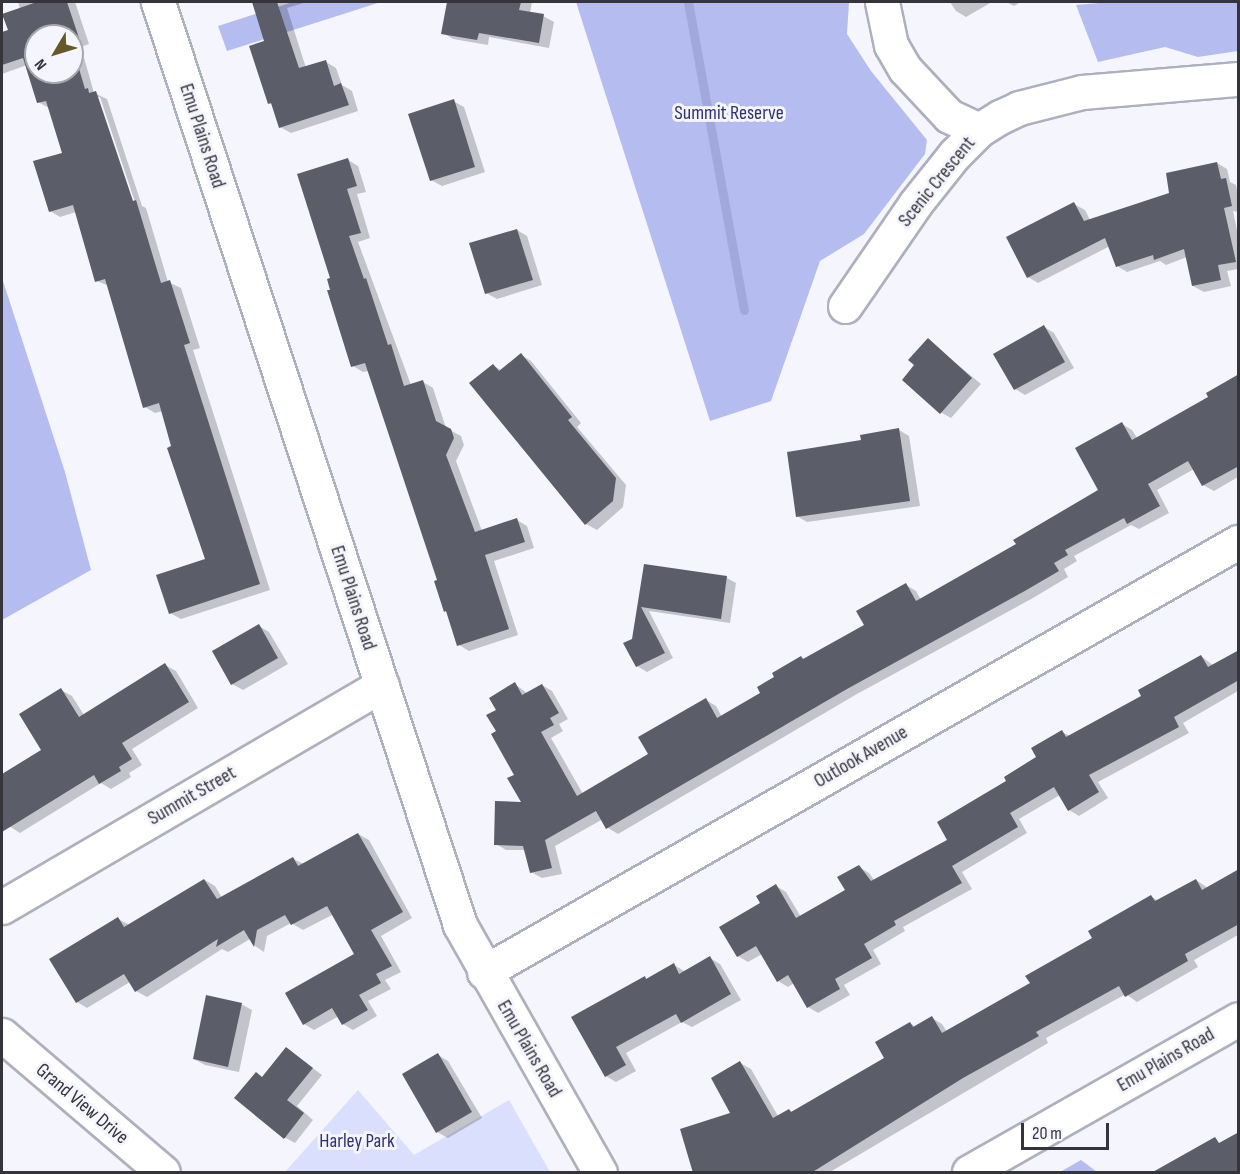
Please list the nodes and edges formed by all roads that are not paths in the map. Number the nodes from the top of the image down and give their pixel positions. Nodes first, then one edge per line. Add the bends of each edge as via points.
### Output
1 (158, 2) edge
2 (882, 2) edge
3 (1239, 79) edge
4 (979, 130) junction
5 (845, 306) dead end
6 (1239, 542) edge
7 (382, 685) junction
8 (2, 908) edge
9 (484, 972) junction
10 (1239, 1018) edge
11 (2, 1035) edge
12 (163, 1173) edge
13 (600, 1173) edge
14 (969, 1173) edge

1 - 7 street, Emu Plains Road
2 - 4 street via 891,45 905,69 949,116
3 - 4 street, Scenic Crescent via 1082,92 1019,108
4 - 5 street, Scenic Crescent via 915,204
6 - 9 street, Outlook Avenue
7 - 8 street, Summit Street
7 - 9 street, Emu Plains Road via 460,925
9 - 13 street, Emu Plains Road
10 - 14 street, Emu Plains Road
11 - 12 street, Grand View Drive

